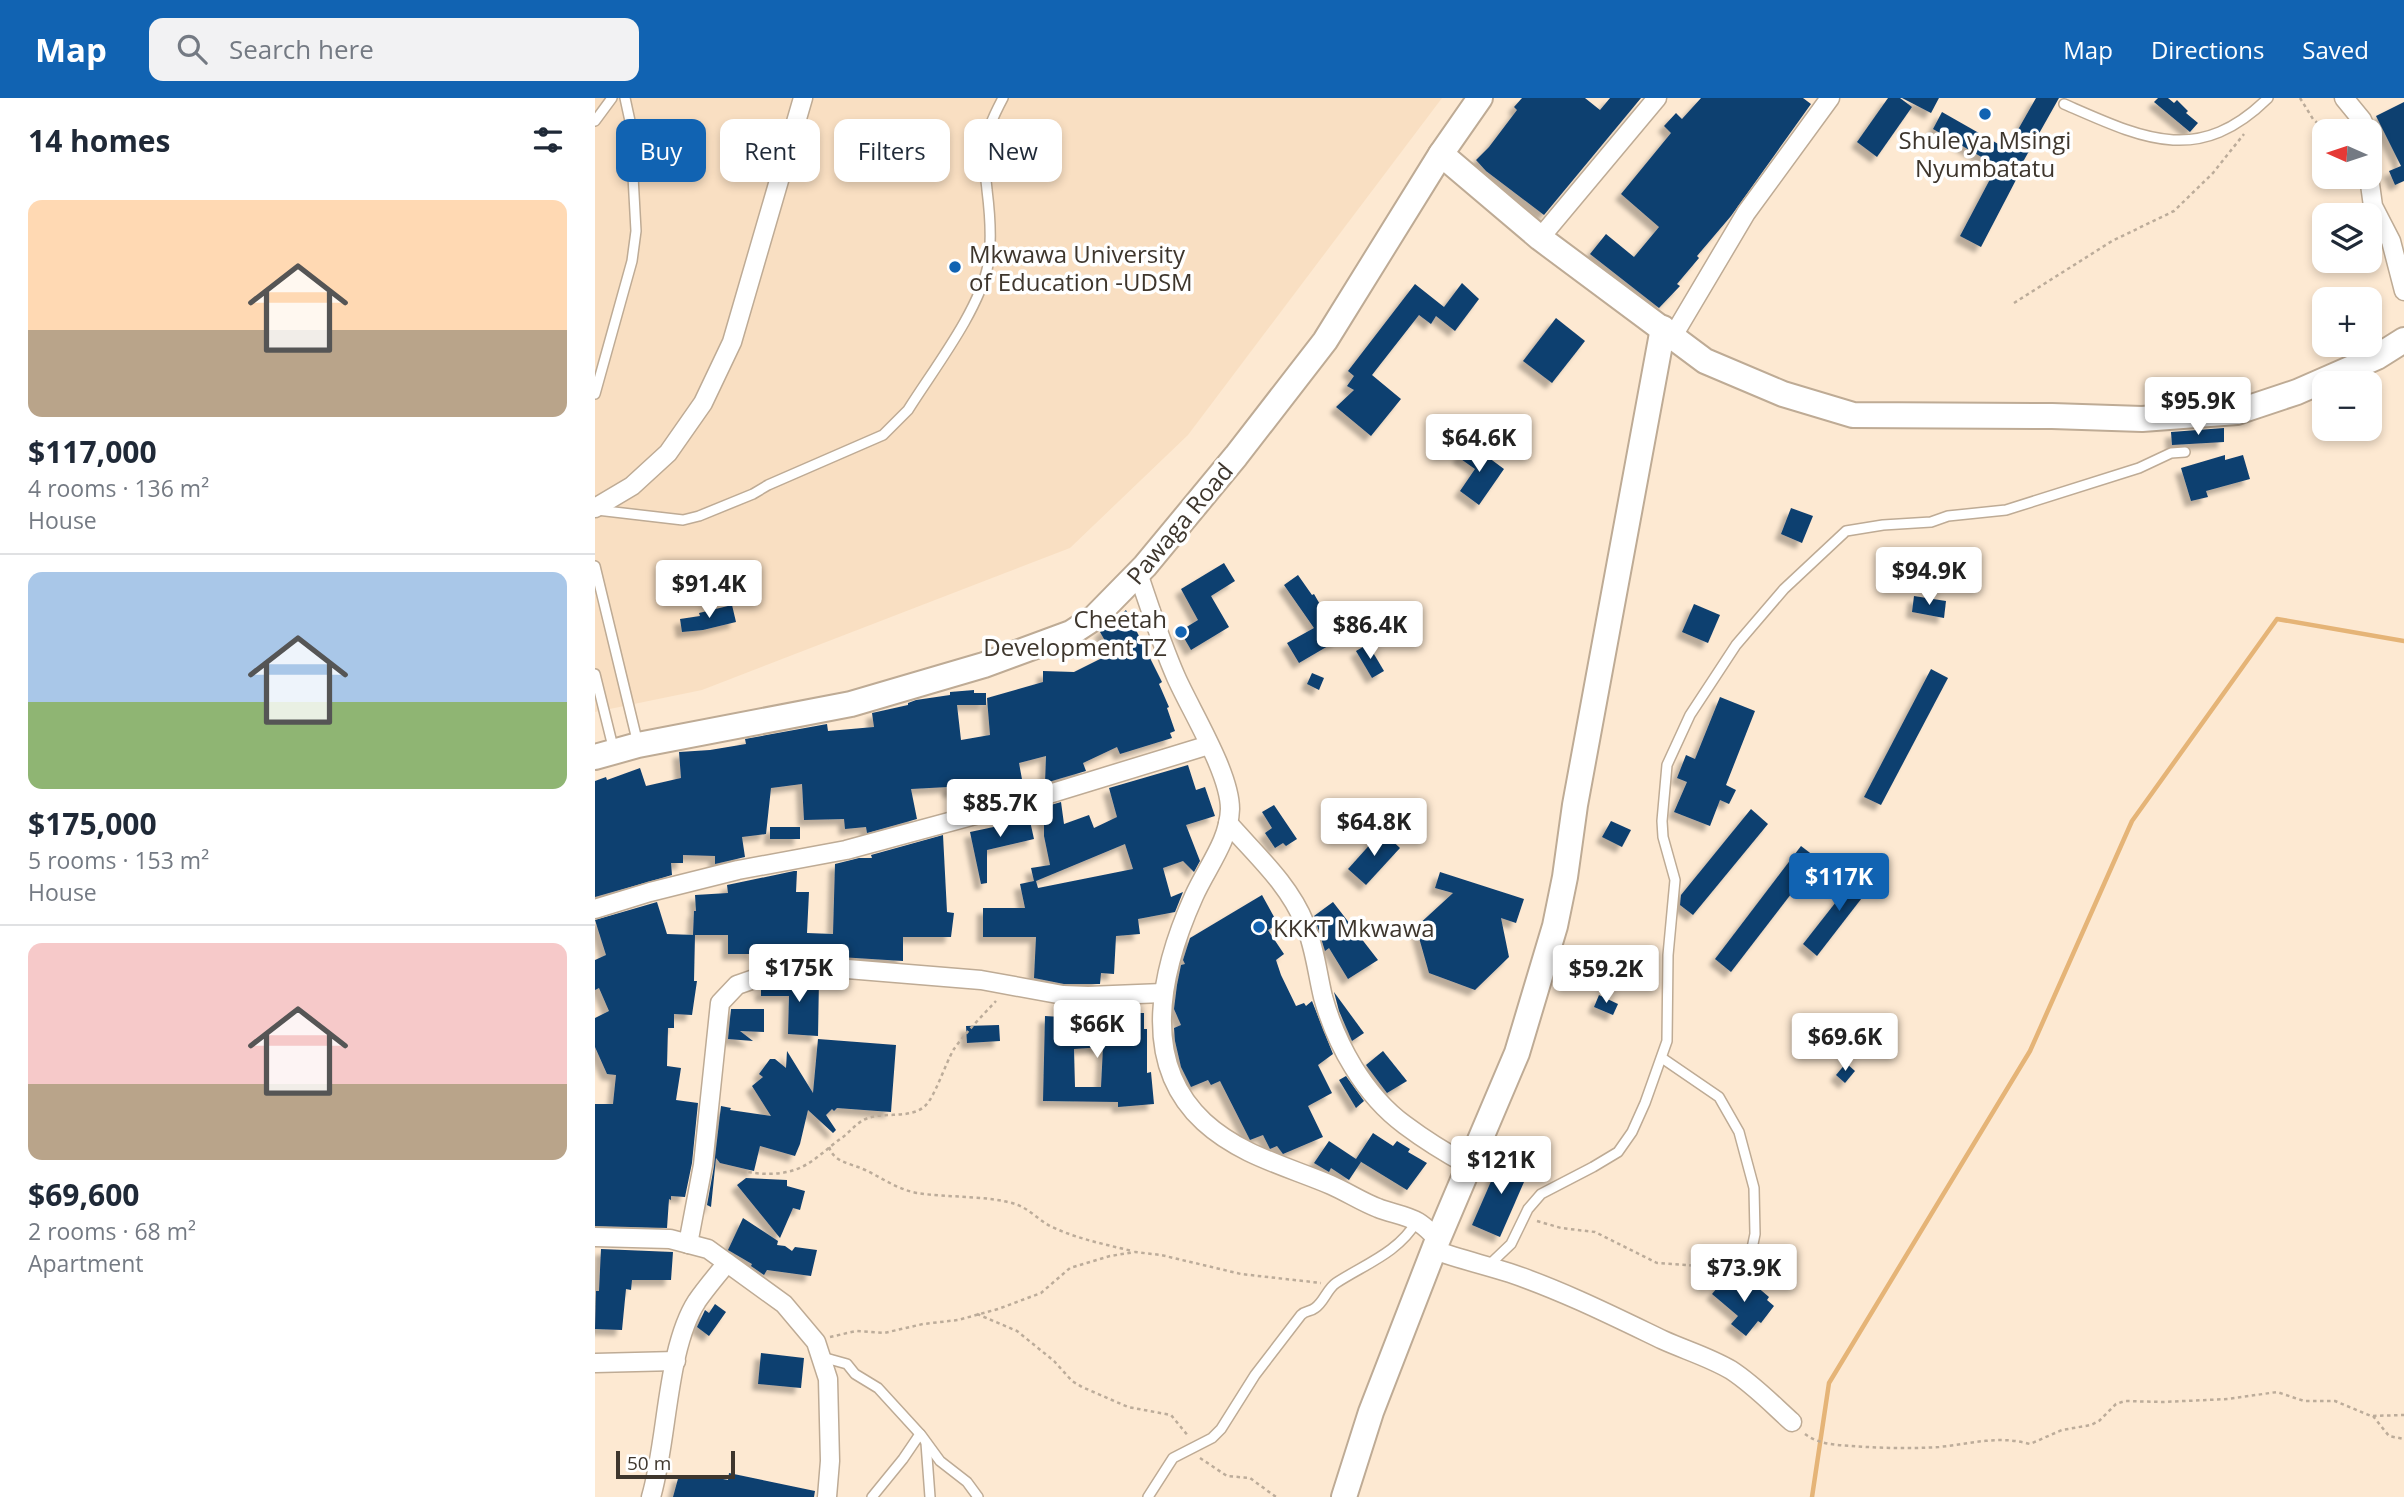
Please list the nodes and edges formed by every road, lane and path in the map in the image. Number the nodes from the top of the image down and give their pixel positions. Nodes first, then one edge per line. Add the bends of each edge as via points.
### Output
1 (612, 98) edge
2 (625, 98) edge
3 (803, 98) edge
4 (1003, 98) edge
5 (1480, 98) edge
6 (1657, 98) edge
7 (1830, 98) edge
8 (2268, 98) edge
9 (2300, 98) edge
10 (2344, 98) edge
11 (2064, 104) dead end
12 (2260, 106) junction
13 (2313, 119) edge
14 (2361, 119) edge
15 (595, 121) edge
16 (1441, 154) junction
17 (2371, 189) edge
18 (1540, 238) junction
19 (2404, 291) edge
20 (2014, 303) dead end
21 (1668, 332) junction
22 (2404, 340) edge
23 (595, 394) edge
24 (2185, 452) dead end
25 (595, 509) edge
26 (595, 566) edge
27 (1138, 573) junction
28 (595, 674) edge
29 (638, 745) junction
30 (1209, 745) junction
31 (605, 755) edge
32 (1228, 823) junction
33 (595, 909) edge
34 (1010, 985) junction
35 (1163, 993) junction
36 (1662, 1058) junction
37 (829, 1147) junction
38 (703, 1161) junction
39 (1468, 1165) junction
40 (1523, 1218) junction
41 (1417, 1221) junction
42 (595, 1237) edge
43 (688, 1244) junction
44 (1436, 1245) junction
45 (1135, 1252) junction
46 (727, 1263) junction
47 (1749, 1264) dead end
48 (1486, 1267) junction
49 (1715, 1267) dead end
50 (1335, 1284) junction
51 (977, 1314) junction
52 (818, 1349) junction
53 (676, 1361) junction
54 (595, 1363) edge
55 (2404, 1415) edge
56 (2373, 1416) junction
57 (1793, 1422) joint
58 (923, 1438) junction
59 (2404, 1439) edge
60 (1195, 1446) junction
61 (651, 1497) edge
62 (827, 1497) edge
63 (872, 1497) edge
64 (930, 1497) edge
65 (978, 1497) edge
66 (1148, 1497) edge
67 (1276, 1497) edge
68 (1344, 1497) edge

1 - 15 lane
2 - 23 lane via 636,231
3 - 25 street via 731,342 703,403 668,453 632,486
4 - 25 lane via 984,145 989,225 988,265 981,289 973,309 897,422 858,447 699,516 683,520
5 - 16 street, Pawaga Road
6 - 18 street
7 - 21 street via 1746,213
8 - 12 lane
9 - 13 path
10 - 14 street
11 - 12 lane via 2116,127 2170,141 2208,138
12 - 20 path via 2229,155 2174,211 2112,241
16 - 18 street
16 - 27 street, Pawaga Road via 1325,341
17 - 19 street
18 - 21 street
21 - 22 street via 1705,361 1783,394 1853,415 2142,419 2237,412 2308,387
21 - 39 street via 1606,632 1555,926 1517,1053
24 - 36 lane via 2006,510 1846,531 1784,589 1736,645 1689,715 1667,765 1663,837 1675,880 1667,1041
26 - 29 lane
27 - 29 street, Pawaga Road via 1094,618 1071,633 984,665 851,704
27 - 30 street via 1176,677
28 - 31 lane
29 - 31 street, Pawaga Road
30 - 32 street via 1228,792
30 - 33 street via 1036,799 846,850 738,870
32 - 35 street via 1182,926
32 - 39 street via 1289,894 1305,924 1327,1008 1353,1066 1403,1124
34 - 35 street via 1063,995
34 - 37 path via 955,1048 926,1106 867,1118
34 - 38 street via 823,967 780,970 737,985 720,1003
35 - 41 street via 1161,1025 1168,1070 1204,1122 1265,1161
36 - 40 lane via 1632,1132 1618,1152 1541,1194
36 - 47 lane via 1719,1097 1739,1132 1754,1188 1755,1234
37 - 38 path via 794,1170 774,1173 754,1174
37 - 45 path via 837,1159 900,1188 1011,1203 1066,1233
38 - 43 street
39 - 44 street
40 - 48 lane via 1511,1244
40 - 49 path via 1595,1232 1657,1263
41 - 44 street
41 - 50 lane via 1395,1248
42 - 43 street via 670,1239
43 - 46 street via 708,1249
44 - 48 street
44 - 68 street via 1371,1412
45 - 50 path via 1241,1274
45 - 51 path via 1070,1268 1041,1293
46 - 52 street via 784,1304
46 - 53 street via 696,1303
48 - 57 street via 1556,1291 1704,1356 1731,1370
50 - 60 lane via 1315,1308 1301,1315 1243,1391 1221,1429
51 - 52 path via 884,1333 841,1333
51 - 60 path via 1017,1331 1082,1387 1128,1407 1171,1415
52 - 58 lane via 851,1366 855,1374 878,1388
52 - 62 street via 828,1379
53 - 54 street
53 - 61 street
55 - 56 path
56 - 57 path via 2335,1401 2304,1401 2277,1392 2228,1399 2125,1401 2091,1425 2062,1430 2030,1444 1988,1439 1891,1448 1828,1444 1807,1437
56 - 59 path via 2389,1436
58 - 63 lane
58 - 64 lane
58 - 65 lane
60 - 66 lane via 1173,1458
60 - 67 path via 1209,1466 1231,1477 1250,1478

